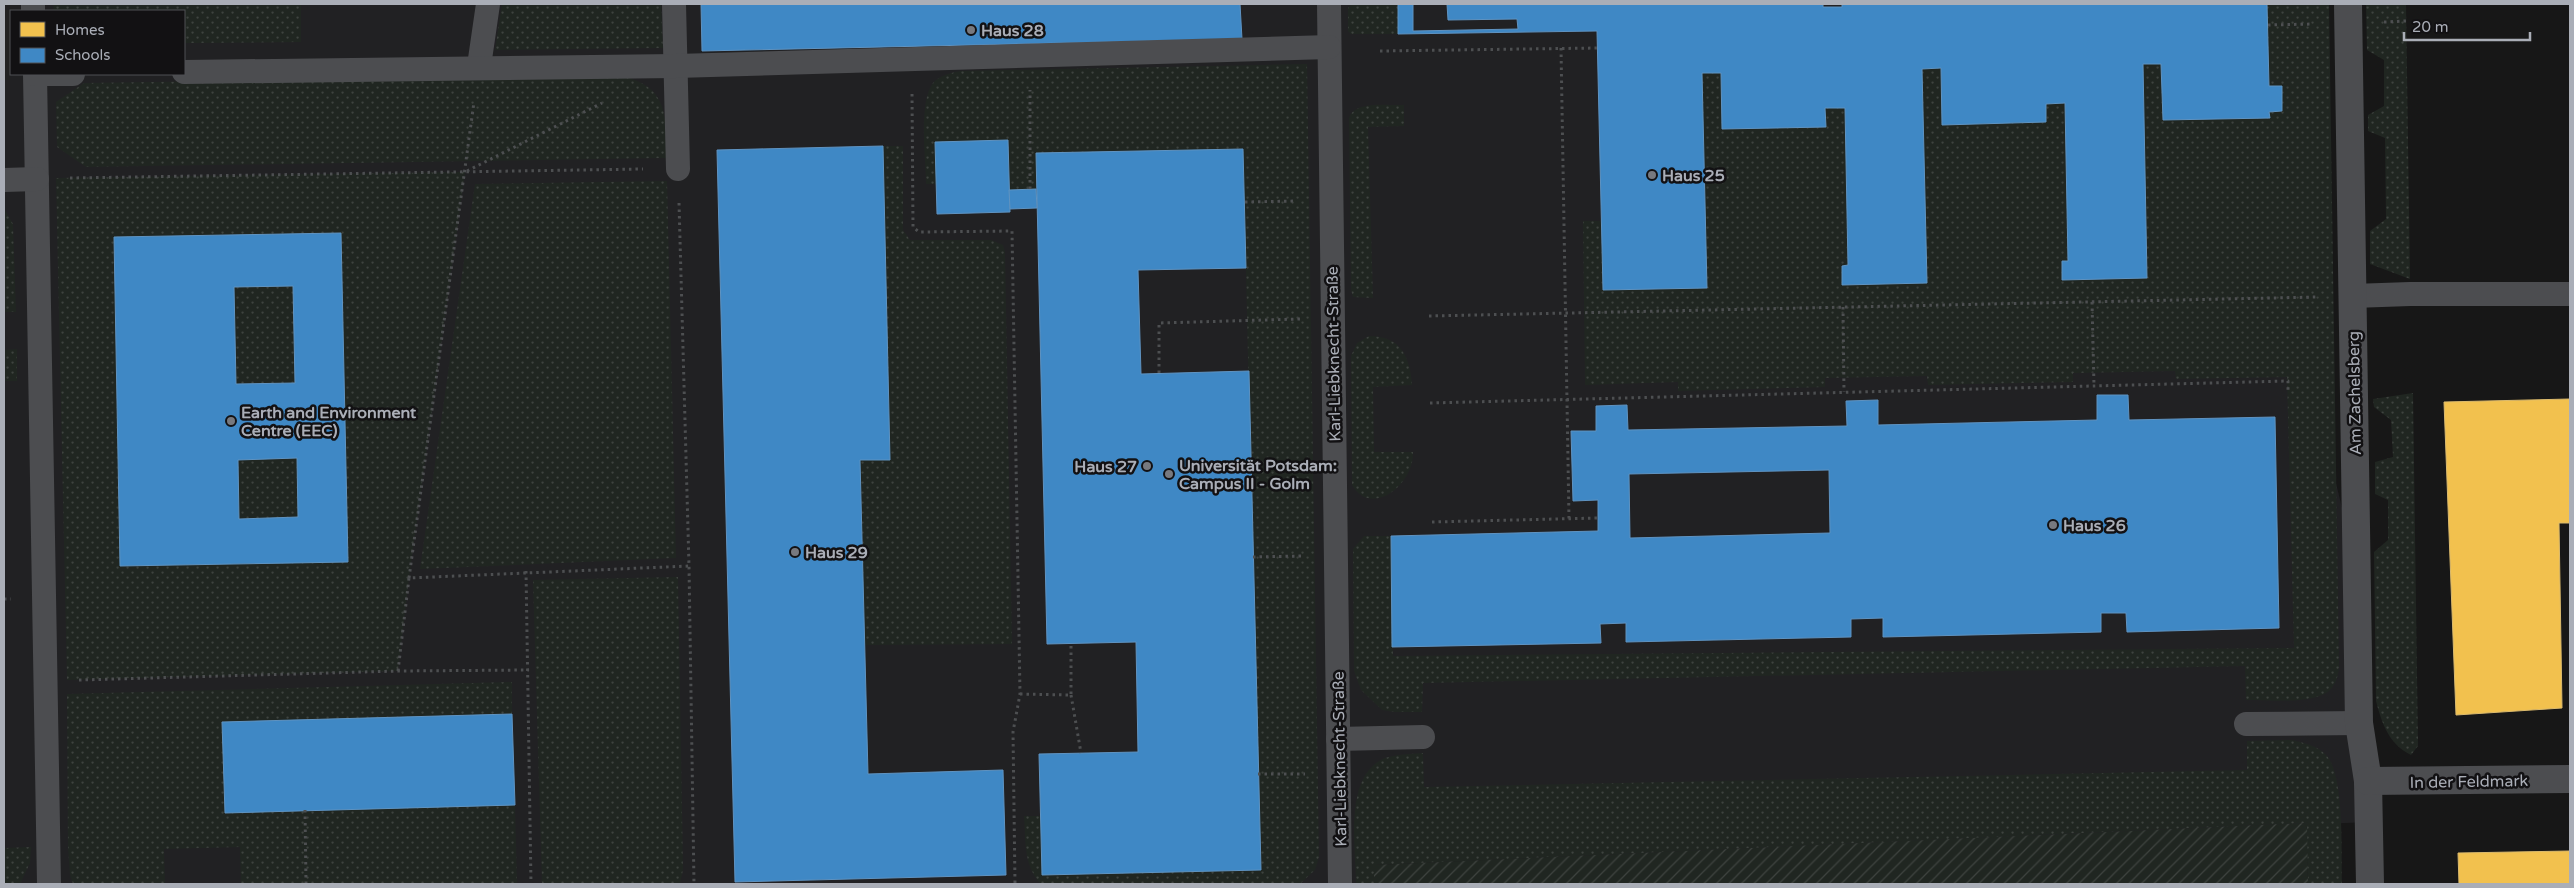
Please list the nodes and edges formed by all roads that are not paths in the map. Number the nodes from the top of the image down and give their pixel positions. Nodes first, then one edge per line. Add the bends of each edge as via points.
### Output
1 (488, 4) edge
2 (674, 4) edge
3 (1329, 4) edge
4 (2348, 4) edge
5 (1329, 47) junction
6 (479, 66) junction
7 (676, 66) junction
8 (185, 72) edge
9 (34, 75) edge
10 (678, 169) road end
11 (37, 179) junction
12 (4, 180) edge
13 (2570, 294) edge
14 (2353, 296) junction
15 (2359, 723) junction
16 (2246, 724) dead end
17 (1423, 737) dead end
18 (1338, 739) junction
19 (2570, 779) edge
20 (2368, 781) junction
21 (49, 884) edge
22 (1340, 884) edge
23 (2370, 884) edge

1 - 6 lane
2 - 7 lane
3 - 5 lane, Karl-Liebknecht-Straße
4 - 14 street, Am Zachelsberg
5 - 7 lane
5 - 18 lane, Karl-Liebknecht-Straße
6 - 7 lane
6 - 8 lane
7 - 10 lane
9 - 11 lane
11 - 12 lane
11 - 21 lane
13 - 14 lane
14 - 15 street, Am Zachelsberg
15 - 16 lane
15 - 20 street, Am Zachelsberg
17 - 18 lane
18 - 22 lane, Karl-Liebknecht-Straße
19 - 20 street, In der Feldmark
20 - 23 street, Am Zachelsberg

